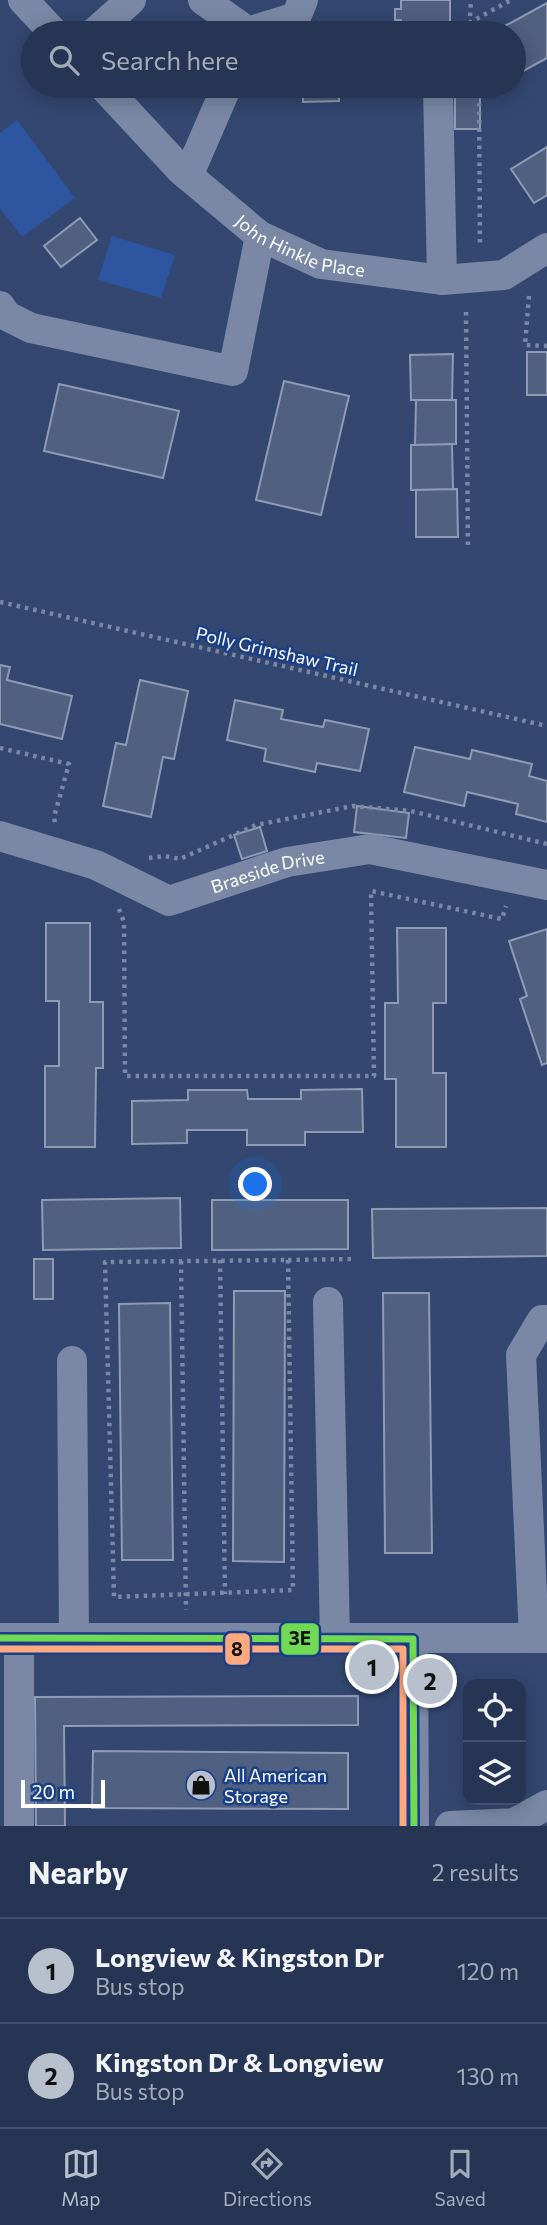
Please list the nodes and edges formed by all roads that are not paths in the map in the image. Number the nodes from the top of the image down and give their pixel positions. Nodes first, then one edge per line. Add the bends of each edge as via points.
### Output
1 (23, 0) edge
2 (131, 0) edge
3 (203, 0) edge
4 (303, 0) edge
5 (43, 21) edge
6 (107, 21) edge
7 (234, 21) edge
8 (284, 21) edge
9 (114, 98) edge
10 (222, 98) edge
11 (438, 98) edge
12 (188, 176) junction
13 (260, 236) junction
14 (547, 248) edge
15 (442, 281) junction
16 (0, 306) edge
17 (0, 836) edge
18 (547, 885) edge
19 (328, 1303) dead end
20 (547, 1320) edge
21 (72, 1361) dead end
22 (9, 1638) edge
23 (541, 1638) edge
24 (74, 1639) junction
25 (335, 1639) junction
26 (413, 1639) junction
27 (547, 1805) edge
28 (514, 1823) junction
29 (547, 1823) edge
30 (19, 1826) edge
31 (414, 1826) edge
32 (450, 1826) edge

1 - 5 street
2 - 6 street
3 - 7 street
4 - 8 street via 296,17
9 - 12 street, John Hinkle Place
10 - 12 street
11 - 15 street
12 - 13 street, John Hinkle Place
13 - 15 street, John Hinkle Place via 321,264
13 - 16 street via 233,371 31,328 7,317
14 - 15 street, John Hinkle Place via 504,275
17 - 18 street, Braeside Drive via 96,865 169,901 287,862 370,849
19 - 25 street
20 - 23 street via 542,1320 521,1355
21 - 24 street
22 - 24 street
22 - 30 street
23 - 26 street
24 - 25 street
25 - 26 street
26 - 31 street
27 - 28 street
28 - 29 street
28 - 32 street

